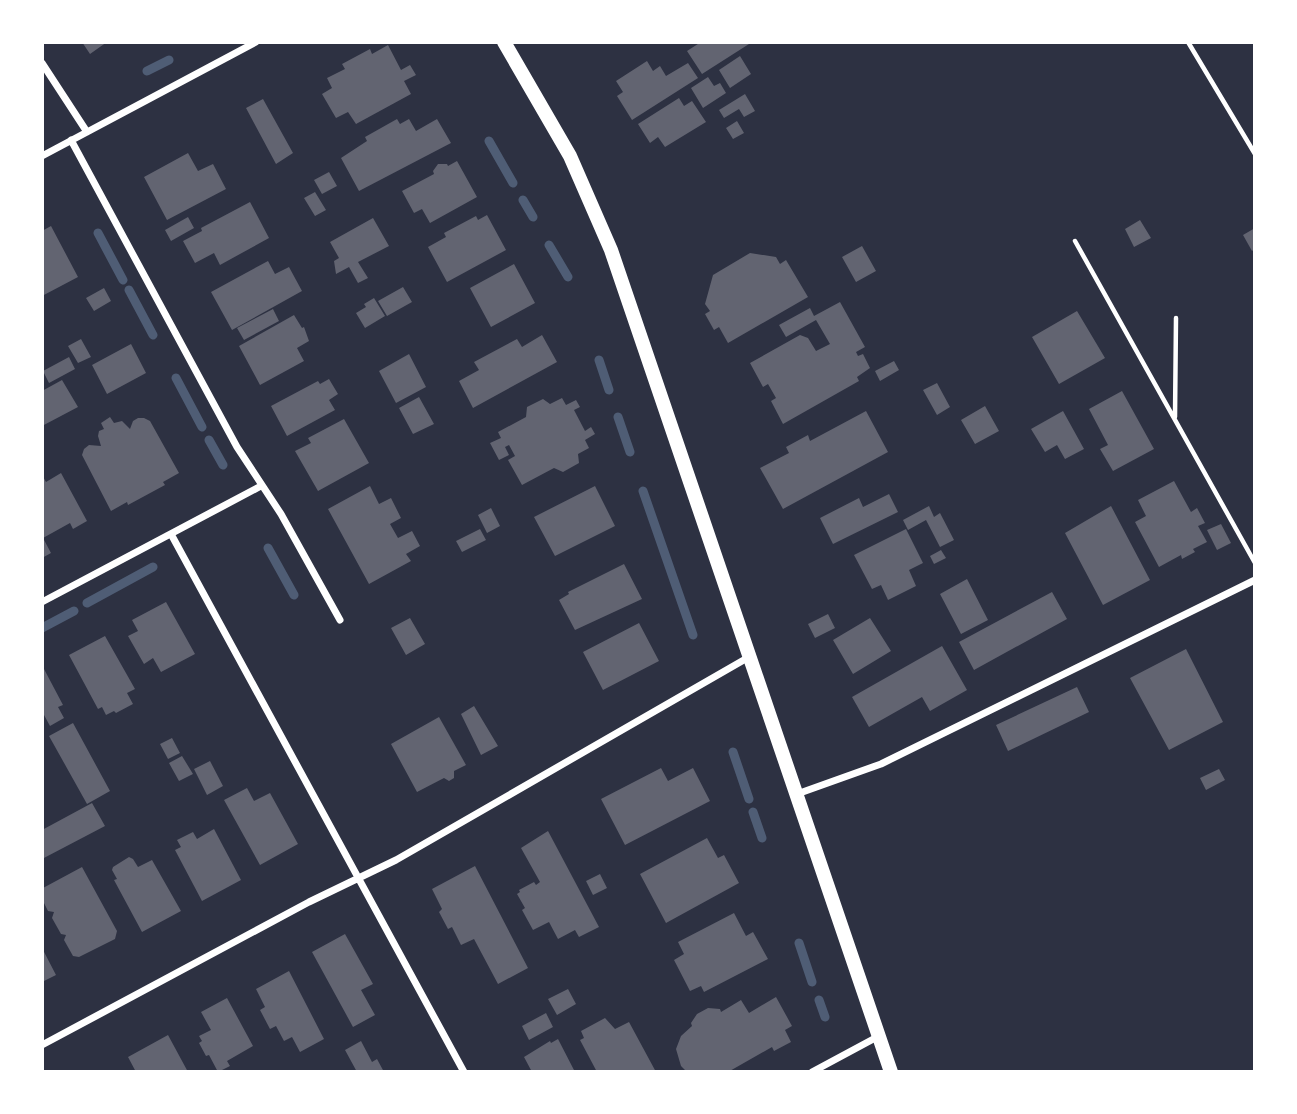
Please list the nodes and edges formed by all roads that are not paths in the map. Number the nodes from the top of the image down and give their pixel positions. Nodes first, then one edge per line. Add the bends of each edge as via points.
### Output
1 (256, 42) edge
2 (504, 42) edge
3 (42, 63) edge
4 (87, 132) junction
5 (71, 141) junction
6 (42, 156) edge
7 (261, 486) junction
8 (172, 534) junction
9 (1255, 580) edge
10 (42, 602) edge
11 (340, 620) dead end
12 (749, 657) junction
13 (796, 794) junction
14 (358, 878) junction
15 (879, 1036) junction
16 (42, 1045) edge
17 (464, 1072) edge
18 (812, 1072) edge
19 (891, 1072) edge

1 - 4 street
2 - 12 main road via 570,156 607,239
3 - 4 street
4 - 5 street
5 - 6 street
5 - 7 street
7 - 8 street
7 - 11 street
8 - 10 street
8 - 14 street
9 - 13 street via 881,764
12 - 13 main road
12 - 14 street
13 - 15 main road
14 - 16 street
14 - 17 street
15 - 18 street
15 - 19 main road

